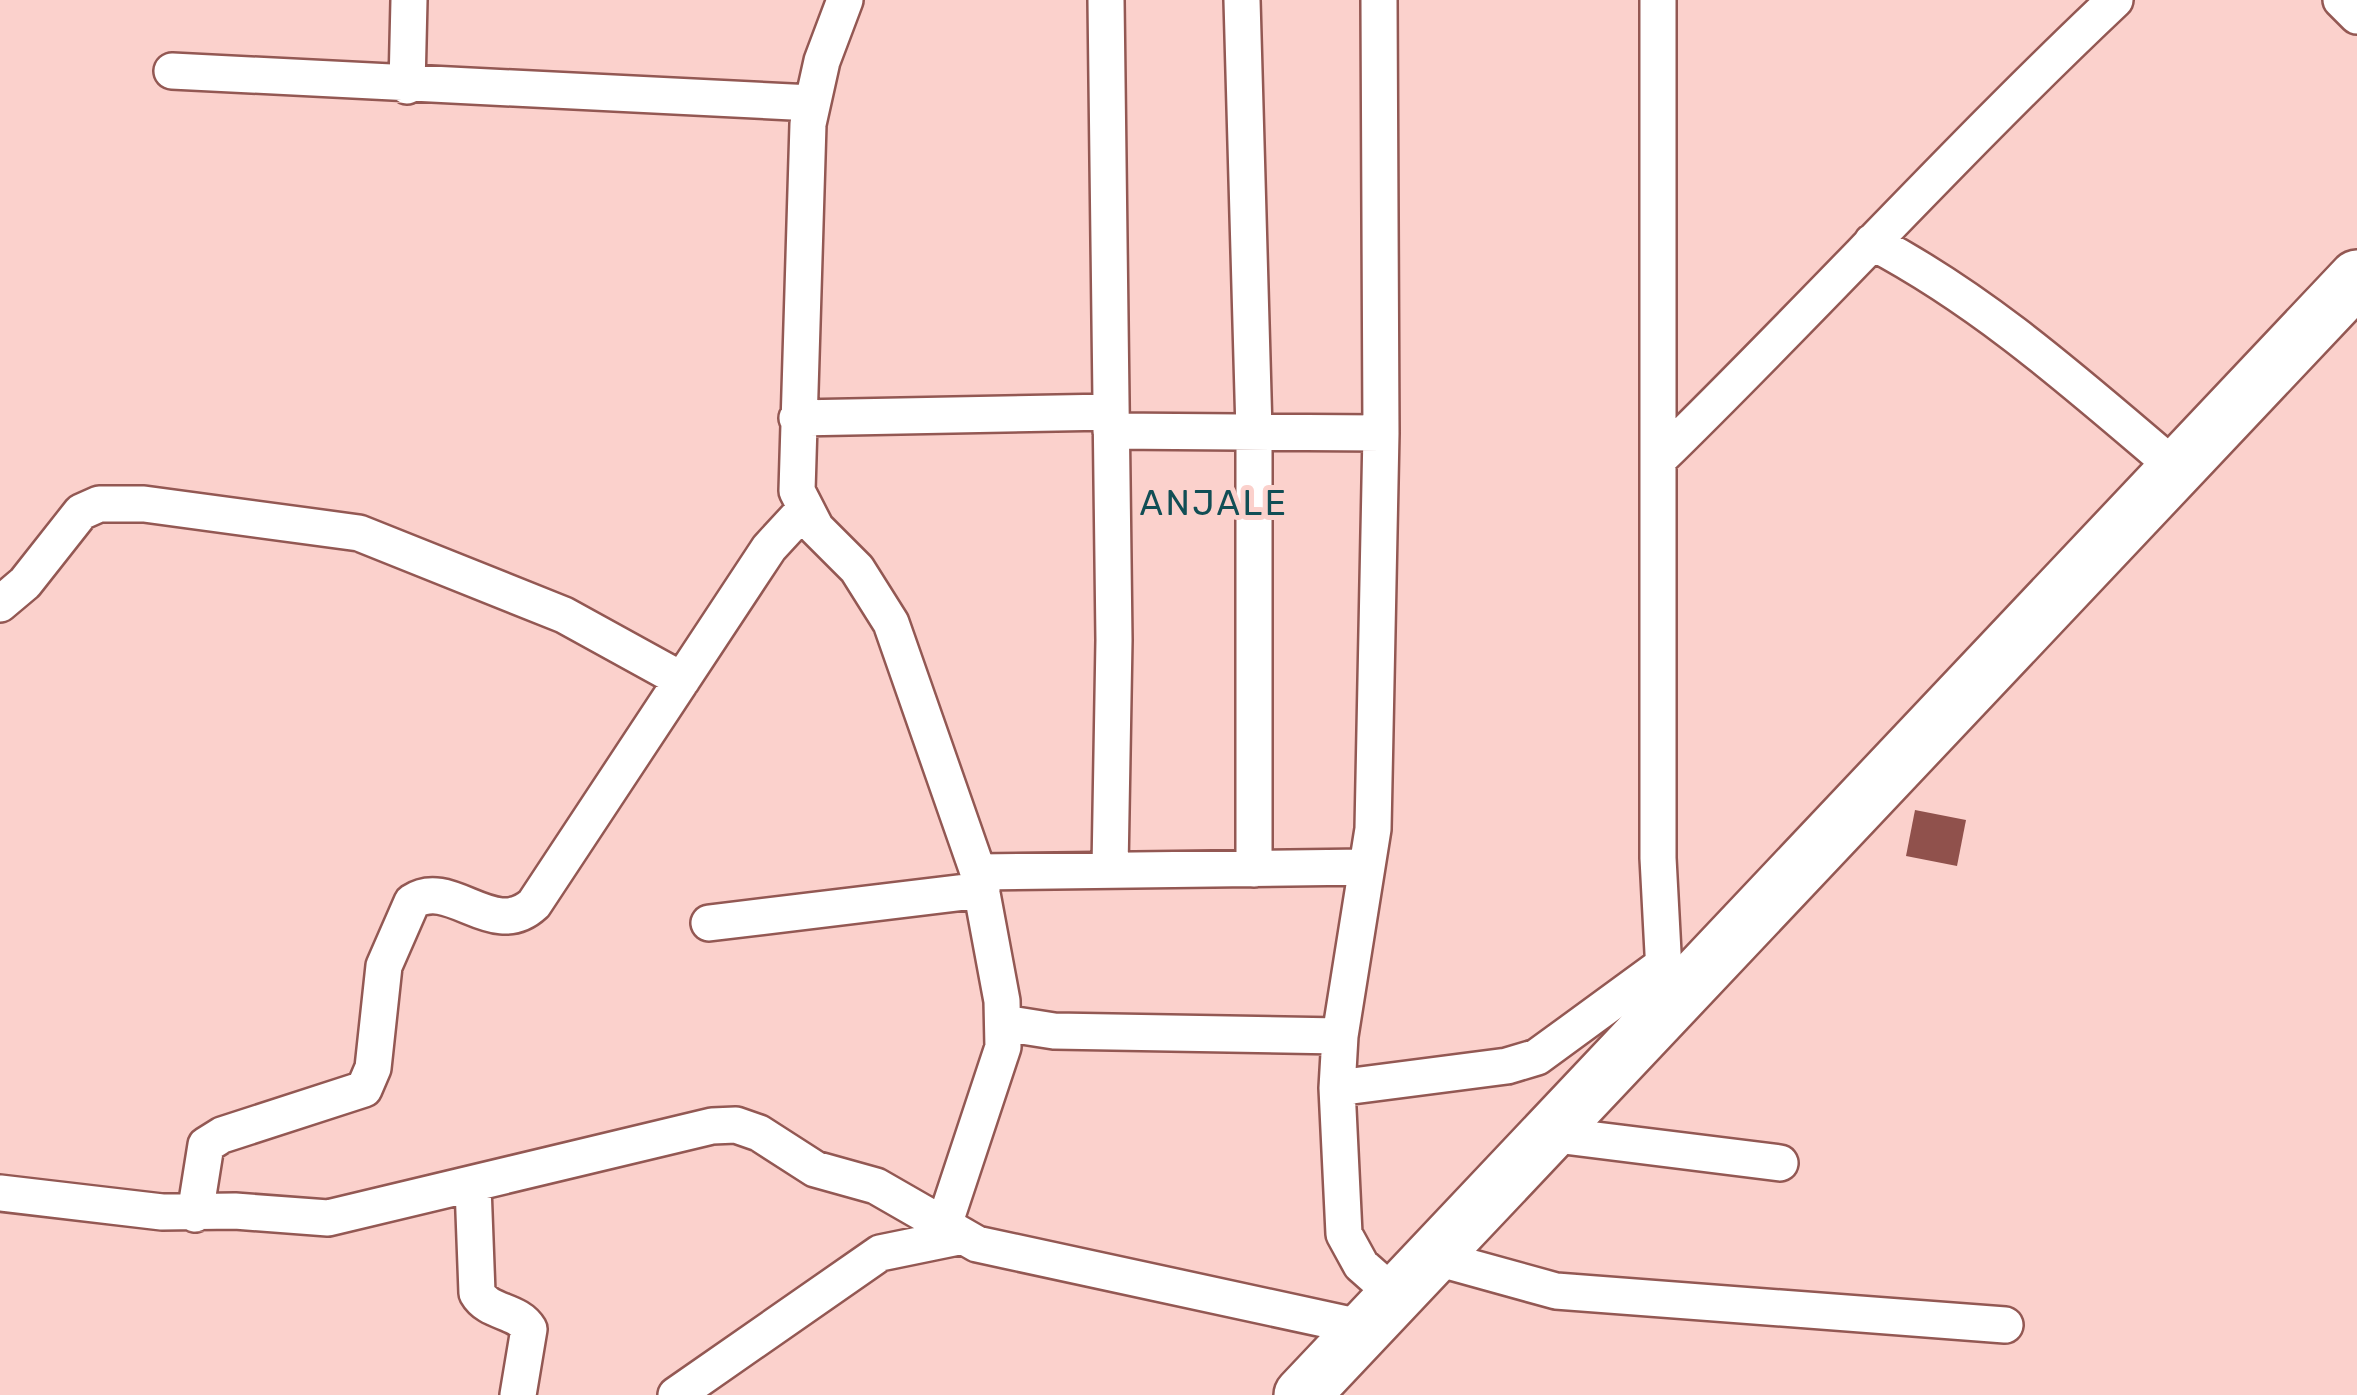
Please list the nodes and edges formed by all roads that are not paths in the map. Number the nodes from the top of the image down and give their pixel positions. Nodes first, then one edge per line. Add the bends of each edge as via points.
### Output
1 (409, 0) edge
2 (845, 0) edge
3 (1106, 0) edge
4 (1242, 0) edge
5 (1379, 0) edge
6 (1658, 0) edge
7 (2114, 0) edge
8 (2341, 0) edge
9 (2357, 16) edge
10 (172, 72) dead end
11 (407, 86) junction
12 (812, 103) junction
13 (1872, 242) junction
14 (2357, 278) edge
15 (797, 418) junction
16 (1111, 422) junction
17 (1254, 431) junction
18 (1380, 433) junction
19 (1660, 458) junction
20 (2177, 468) junction
21 (805, 509) junction
22 (0, 604) edge
23 (682, 680) junction
24 (1366, 867) junction
25 (1254, 869) junction
26 (1110, 870) junction
27 (980, 881) junction
28 (709, 923) dead end
29 (1665, 988) junction
30 (1003, 1024) junction
31 (1340, 1036) junction
32 (1337, 1088) junction
33 (1548, 1134) junction
34 (1780, 1163) dead end
35 (473, 1186) junction
36 (0, 1193) edge
37 (195, 1214) junction
38 (954, 1231) junction
39 (1433, 1257) junction
40 (1380, 1312) junction
41 (2005, 1325) dead end
42 (518, 1395) edge
43 (676, 1395) edge
44 (1302, 1395) edge

1 - 11 street
2 - 12 street
3 - 16 street
4 - 17 street
5 - 18 street
6 - 19 street
7 - 13 street
8 - 9 street
10 - 11 street
11 - 12 street
12 - 15 street
13 - 19 street
13 - 20 street via 1996,317
14 - 20 main road
15 - 16 street
15 - 21 street via 797,491
16 - 17 street
16 - 26 street
17 - 18 street
17 - 25 street
18 - 24 street
19 - 29 street via 1658,858
20 - 29 main road
21 - 23 street via 768,548
21 - 27 street via 866,581 891,623
22 - 23 street via 82,512 99,504 144,504 359,533 553,610
23 - 37 street via 525,913 490,916 437,896 412,902 384,966 373,1068 364,1089 206,1146
24 - 25 street
24 - 31 street
25 - 26 street
26 - 27 street
27 - 28 street
27 - 30 street
29 - 32 street via 1537,1057
29 - 33 main road
30 - 31 street via 1054,1031
30 - 38 street
31 - 32 street
32 - 40 street via 1344,1234
33 - 34 street
33 - 39 main road
35 - 37 street via 328,1218 236,1210
35 - 38 street via 736,1125 815,1169 876,1186
35 - 42 street via 477,1294 529,1328
36 - 37 street
38 - 40 street via 992,1248
38 - 43 street via 880,1253
39 - 40 main road
39 - 41 street via 1556,1292
40 - 44 main road

